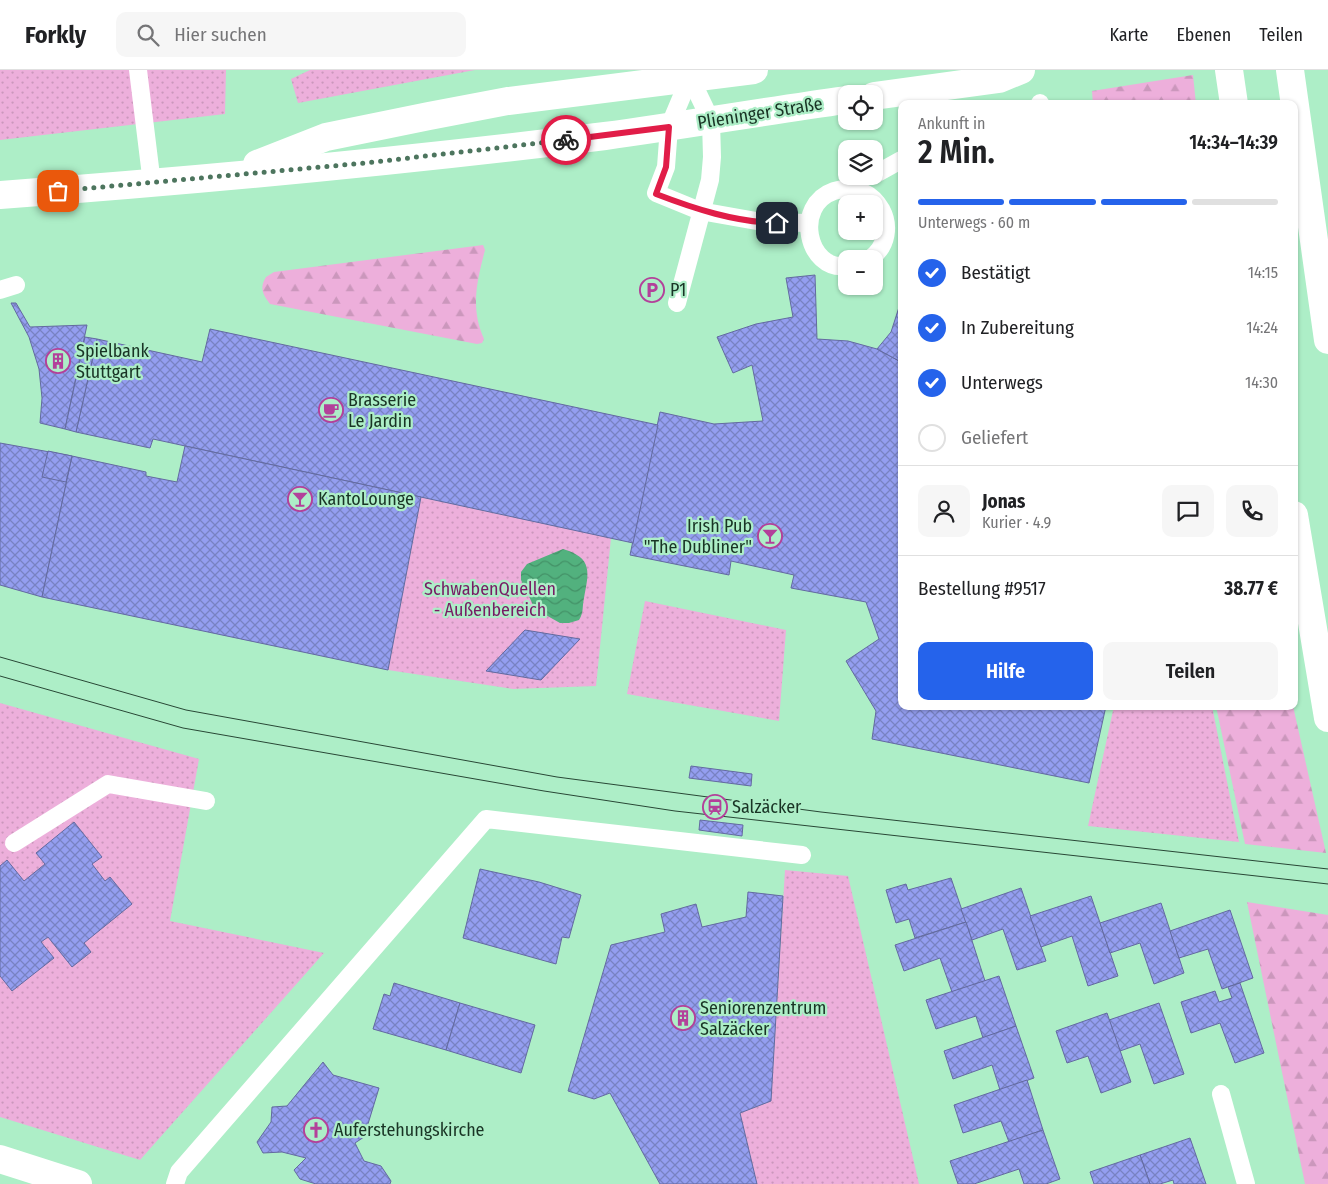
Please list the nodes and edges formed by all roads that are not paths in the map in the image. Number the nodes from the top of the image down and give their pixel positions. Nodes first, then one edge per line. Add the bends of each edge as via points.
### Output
1 (138, 70) edge
2 (754, 70) edge
3 (1021, 70) edge
4 (1229, 70) edge
5 (1290, 70) edge
6 (690, 77) junction
7 (883, 95) edge
8 (1233, 100) edge
9 (1294, 100) edge
10 (838, 101) edge
11 (429, 116) junction
12 (711, 121) junction
13 (669, 127) junction
14 (1298, 127) edge
15 (433, 156) junction
16 (898, 162) edge
17 (883, 170) edge
18 (228, 176) junction
19 (152, 184) junction
20 (861, 185) edge
21 (855, 189) junction
22 (0, 195) edge
23 (700, 211) junction
24 (808, 223) junction
25 (879, 250) edge
26 (838, 265) edge
27 (677, 303) dead end
28 (1328, 340) edge
29 (1298, 539) edge
30 (1328, 718) edge
31 (206, 801) dead end
32 (14, 843) dead end
33 (802, 855) dead end
34 (1221, 1094) dead end
35 (0, 1159) edge
36 (78, 1184) edge
37 (175, 1184) edge
38 (1246, 1184) edge

1 - 19 lane
2 - 6 main road, Plieninger Straße
3 - 7 main road via 999,79
4 - 8 main road
5 - 9 main road
6 - 11 main road, Plieninger Straße via 508,101
6 - 12 lane
6 - 13 lane
10 - 12 main road, Plieninger Straße
11 - 15 main road via 425,134
11 - 18 main road, Plieninger Straße via 326,137
12 - 13 main road, Plieninger Straße
12 - 23 lane via 710,180
13 - 15 main road, Plieninger Straße
13 - 23 lane via 666,167 656,194
14 - 28 main road
15 - 18 main road, Plieninger Straße
16 - 17 lane
18 - 19 main road, Plieninger Straße
19 - 22 main road, Plieninger Straße
20 - 21 lane
21 - 24 lane via 834,191 816,204
21 - 25 lane via 873,198 884,214 886,234
23 - 24 lane via 762,222
23 - 27 lane
24 - 26 lane via 810,243 823,259
29 - 30 main road
31 - 32 lane via 108,784
33 - 37 lane via 486,819 179,1172
34 - 38 lane
35 - 36 main road

